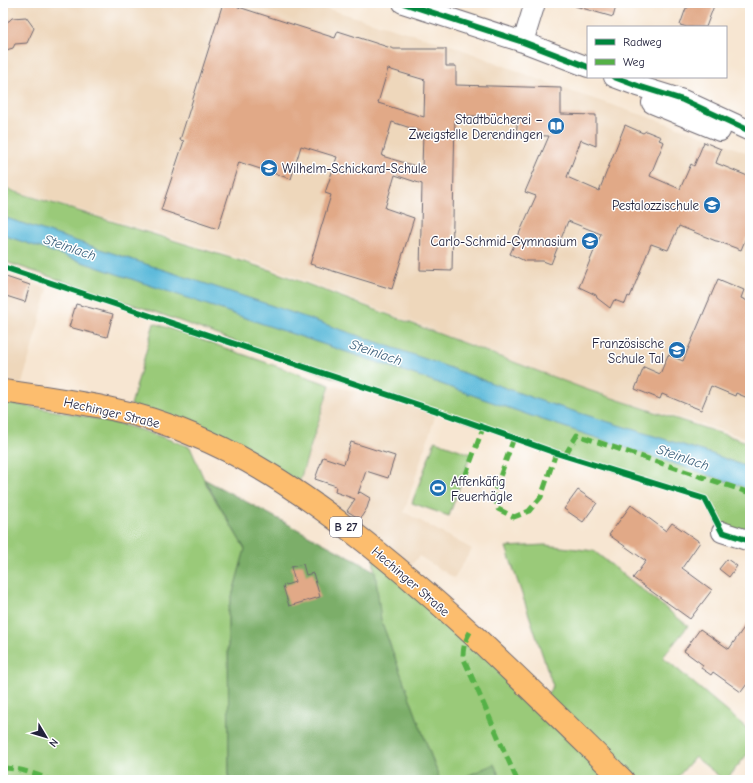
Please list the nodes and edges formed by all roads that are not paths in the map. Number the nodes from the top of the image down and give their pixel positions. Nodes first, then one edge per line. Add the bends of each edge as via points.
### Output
1 (403, 3) edge
2 (535, 3) edge
3 (523, 42) junction
4 (587, 67) edge
5 (619, 79) edge
6 (750, 131) edge
7 (750, 144) edge
8 (3, 390) edge
9 (722, 532) dead end
10 (750, 541) edge
11 (623, 780) edge

1 - 3 street
2 - 3 street
3 - 4 street
5 - 6 street via 683,100
5 - 7 street via 649,101
8 - 11 main road, Hechinger Straße / B 27 via 107,408 149,419 209,441 295,490 372,547 423,590
9 - 10 street

